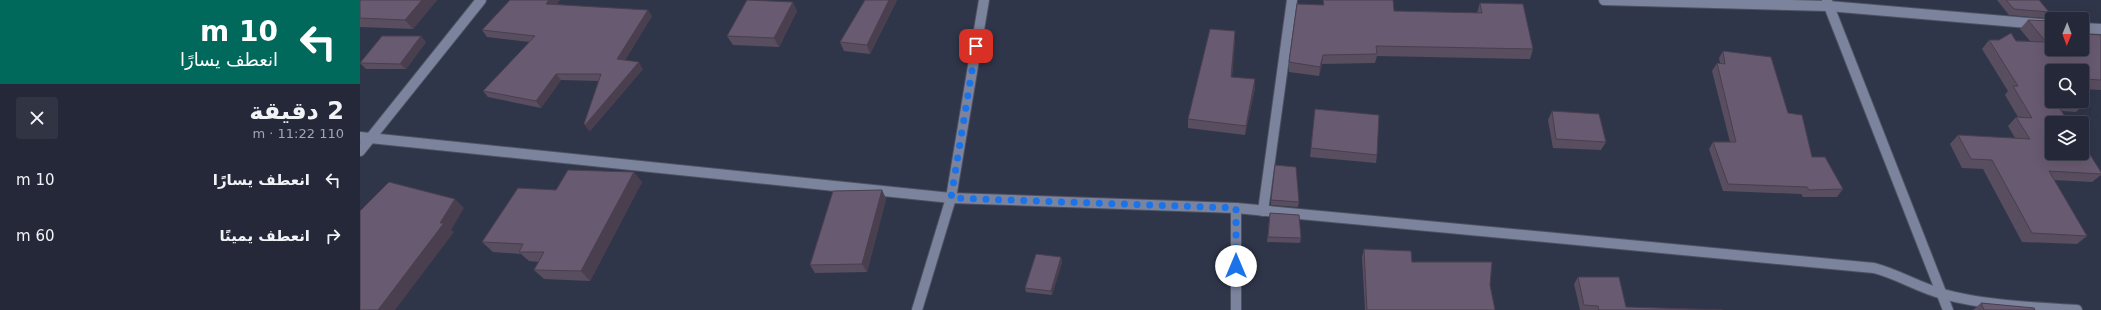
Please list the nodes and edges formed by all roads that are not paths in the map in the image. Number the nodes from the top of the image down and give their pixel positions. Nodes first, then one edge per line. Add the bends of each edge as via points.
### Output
1 (481, 0) edge
2 (984, 0) edge
3 (1292, 0) edge
4 (1604, 0) edge
5 (1827, 3) edge
6 (2045, 24) edge
7 (2089, 28) edge
8 (2101, 29) edge
9 (360, 137) edge
10 (372, 138) junction
11 (360, 151) edge
12 (951, 198) junction
13 (1236, 208) junction
14 (1263, 211) junction
15 (1942, 294) junction
16 (917, 310) edge
17 (1236, 310) edge
18 (1948, 310) edge
19 (2077, 310) edge

1 - 10 street
2 - 12 street
3 - 14 street
4 - 5 street
5 - 6 street
5 - 15 street
7 - 8 street
9 - 10 street
10 - 11 street
10 - 12 street
12 - 13 street
12 - 16 street
13 - 14 street
13 - 17 street
14 - 15 street via 1874,268
15 - 18 street
15 - 19 street via 1986,303

